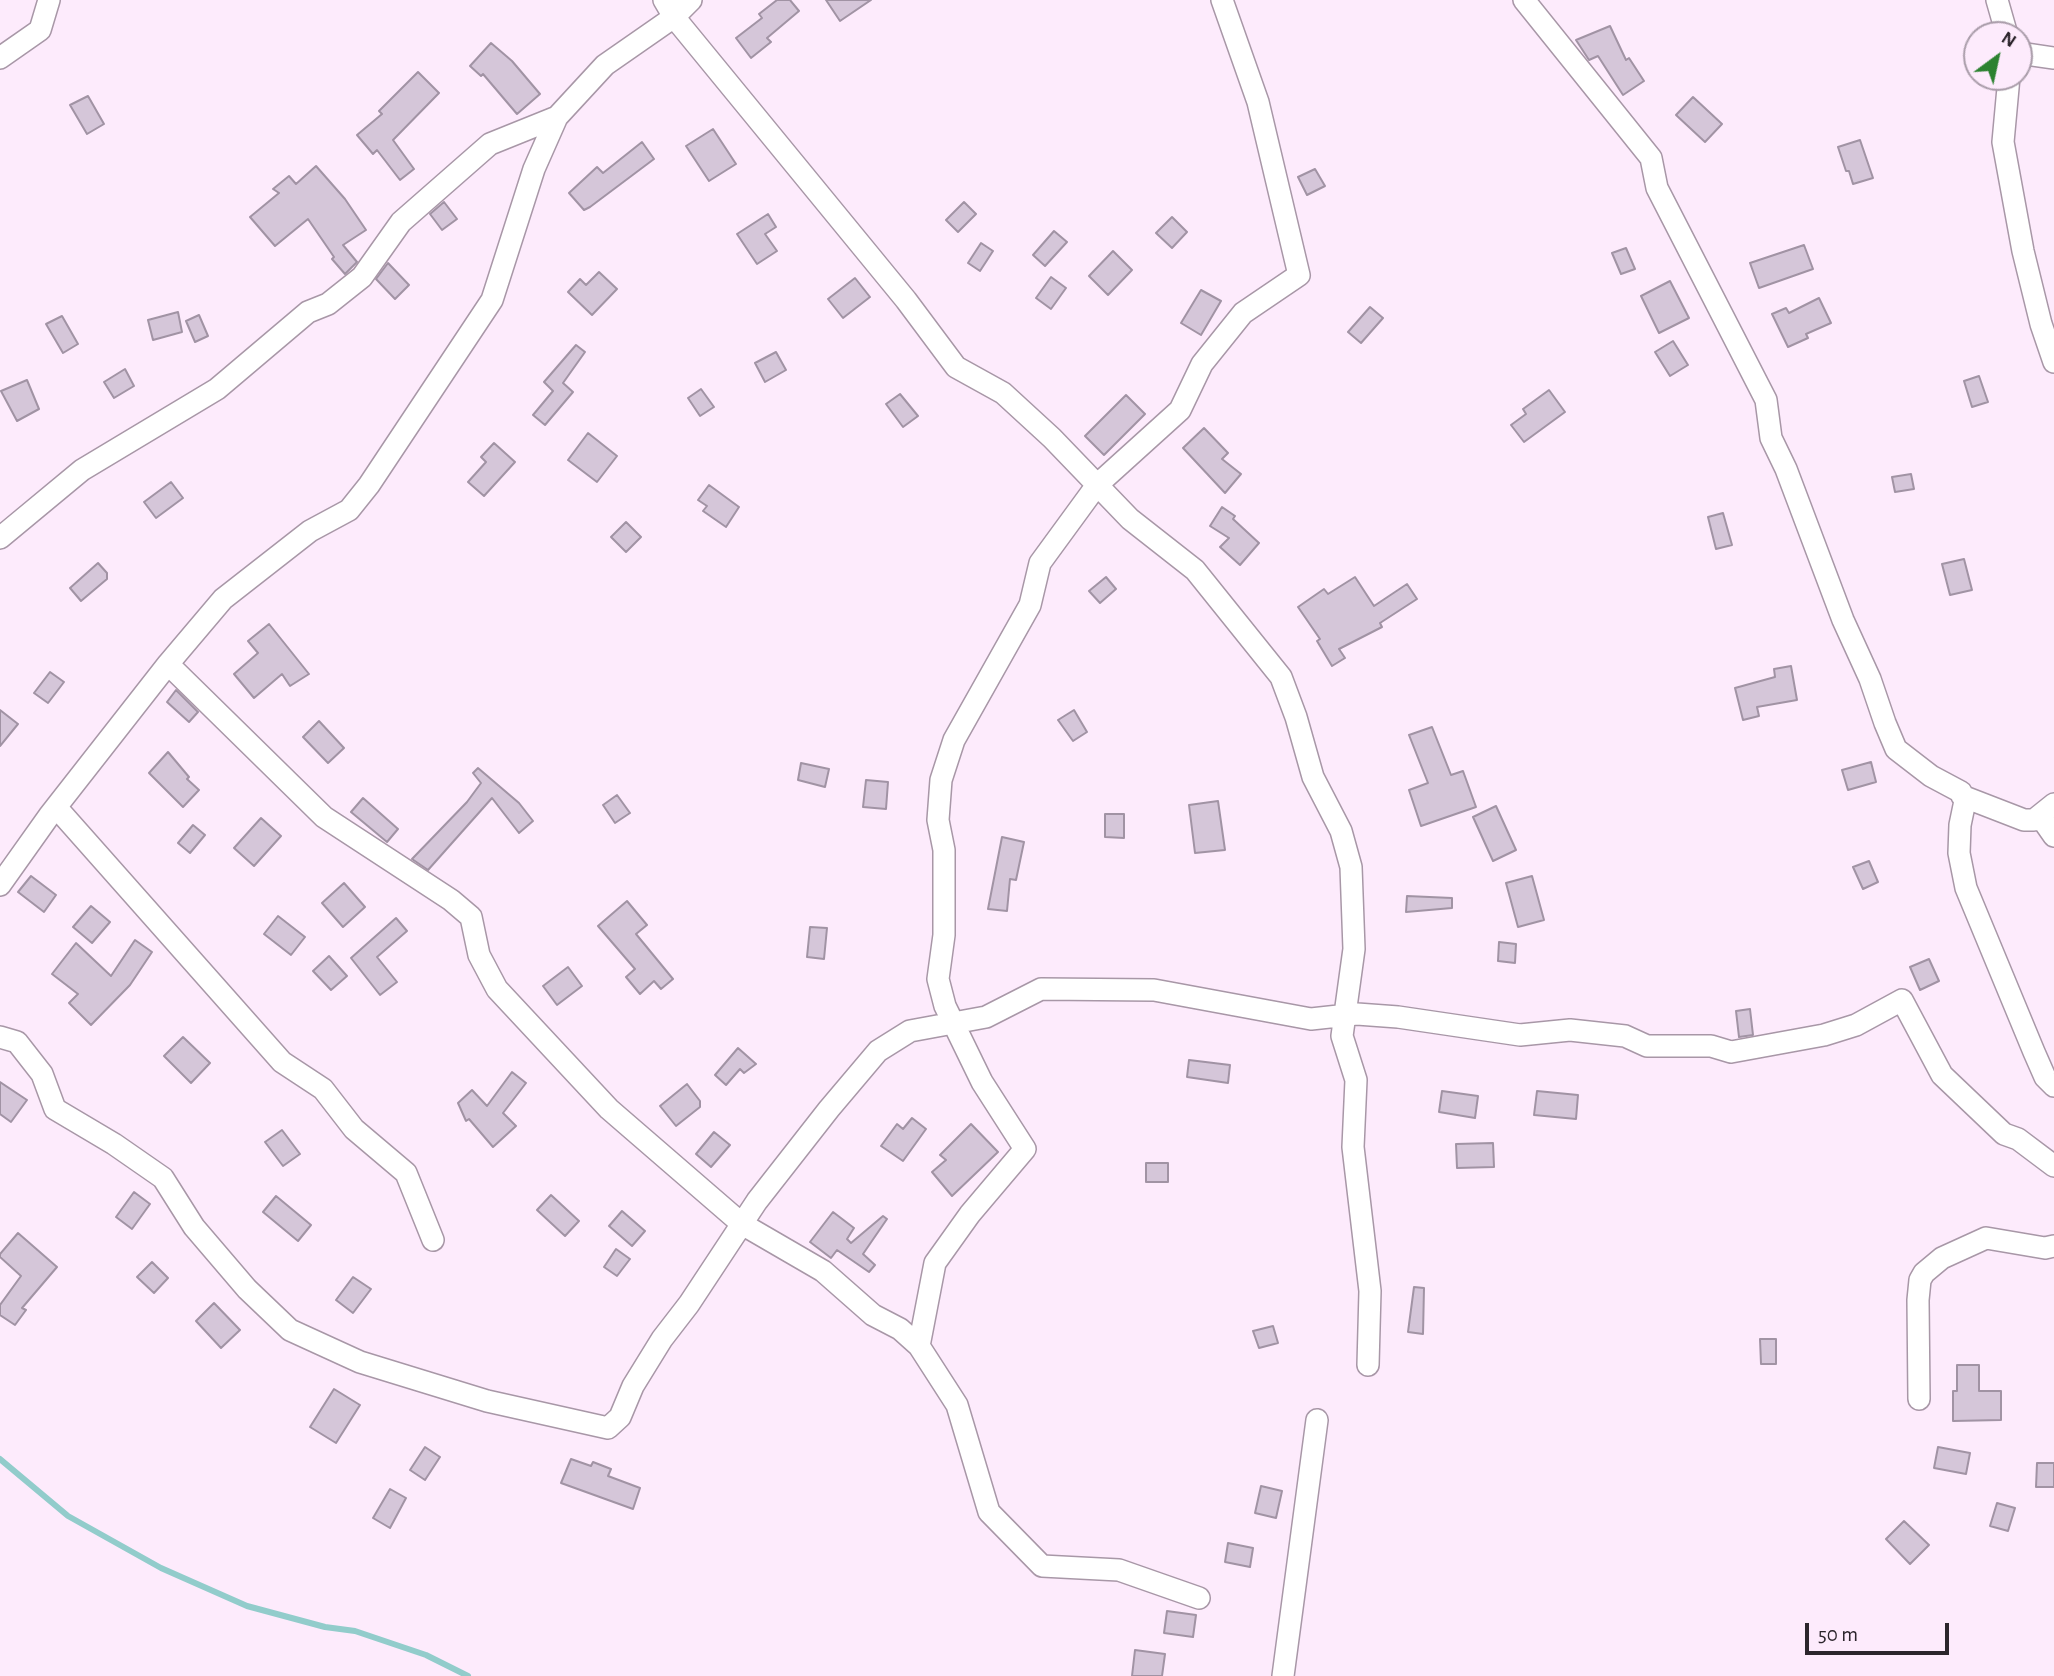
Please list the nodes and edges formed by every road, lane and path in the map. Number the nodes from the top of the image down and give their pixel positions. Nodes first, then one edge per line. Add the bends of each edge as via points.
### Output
1 (49, 0) edge
2 (691, 0) edge
3 (1222, 0) edge
4 (1524, 0) edge
5 (1997, 0) edge
6 (669, 8) edge
7 (2003, 21) edge
8 (2033, 55) edge
9 (0, 58) edge
10 (2054, 58) edge
11 (2008, 91) edge
12 (557, 117) junction
13 (2054, 362) edge
14 (1097, 485) junction
15 (0, 538) edge
16 (167, 664) junction
17 (1962, 796) junction
18 (56, 807) junction
19 (2047, 810) edge
20 (2054, 836) edge
21 (0, 885) edge
22 (1345, 1015) junction
23 (953, 1022) junction
24 (0, 1037) edge
25 (2054, 1086) edge
26 (2054, 1166) edge
27 (742, 1224) junction
28 (433, 1240) dead end
29 (2054, 1246) edge
30 (919, 1346) junction
31 (1368, 1366) dead end
32 (1919, 1399) dead end
33 (1317, 1420) dead end
34 (1199, 1598) dead end
35 (1283, 1676) edge

1 - 9 street via 40,30
2 - 6 street
3 - 14 street via 1258,102 1299,275 1243,313 1202,364 1180,410
4 - 17 street via 1651,158 1657,188 1766,400 1771,438 1896,749
5 - 7 street
6 - 12 street via 605,65
6 - 14 street via 956,367 1003,393
8 - 10 street
11 - 13 street via 2003,142 2023,251
12 - 15 street via 490,144 401,222 362,277 328,304 308,312 217,389 82,470
12 - 16 street via 534,169 492,300 369,485 349,510 310,531 223,599
14 - 22 street via 1130,519 1195,570 1281,677 1313,777 1341,831 1351,867 1354,949
14 - 23 street via 1040,563 1030,605 954,740 941,780 938,820 944,850 944,935 938,979
16 - 18 street
16 - 27 street via 324,817 471,917 479,955 497,989 609,1109
17 - 19 street via 2024,820 2034,820
17 - 25 street via 1959,853 1966,888 2045,1077
18 - 21 street
18 - 28 street via 282,1062 323,1089 354,1129 406,1173
19 - 20 street
22 - 23 street via 1311,1018 1154,990 1041,989 986,1017
22 - 26 street via 1398,1017 1520,1035 1570,1030 1625,1036 1647,1046 1711,1046 1731,1052 1824,1035 1856,1025 1902,1000 1942,1074 2004,1134
22 - 31 street via 1342,1036 1356,1080 1355,1183 1370,1291
23 - 27 street via 910,1031 878,1051
23 - 30 street via 982,1082 1025,1149 935,1263
24 - 27 street via 17,1042 42,1074 55,1109 163,1178 194,1227 247,1289 290,1330 360,1362 487,1401 608,1428 620,1418 633,1386 662,1339
27 - 30 street via 823,1271 873,1315
29 - 32 street via 1986,1238 1942,1258 1924,1273 1918,1300
30 - 34 street via 957,1405 989,1512 1042,1566 1119,1570
33 - 35 street

